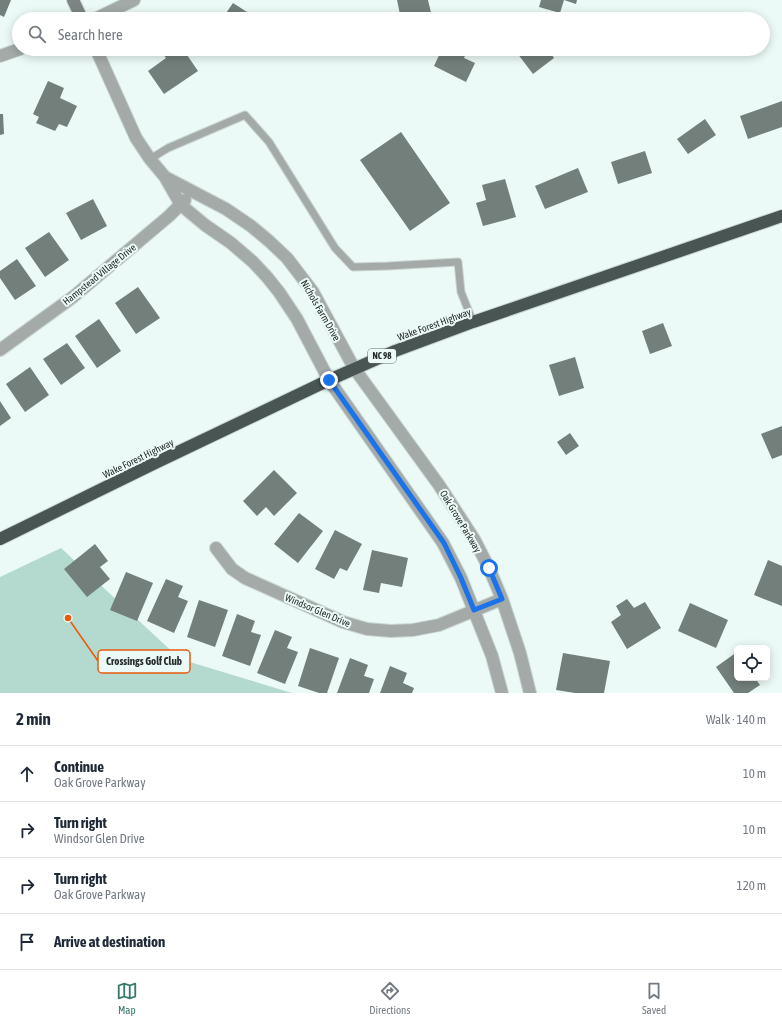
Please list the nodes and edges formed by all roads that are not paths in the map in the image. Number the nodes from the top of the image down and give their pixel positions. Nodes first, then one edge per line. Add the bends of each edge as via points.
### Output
1 (74, 0) edge
2 (134, 0) edge
3 (79, 12) edge
4 (109, 12) edge
5 (12, 52) edge
6 (0, 56) edge
7 (99, 56) edge
8 (150, 159) junction
9 (165, 177) junction
10 (192, 191) junction
11 (180, 205) junction
12 (782, 216) edge
13 (473, 322) junction
14 (0, 350) edge
15 (354, 368) junction
16 (329, 380) junction
17 (0, 539) edge
18 (216, 548) dead end
19 (502, 599) junction
20 (474, 610) junction
21 (502, 693) edge
22 (530, 693) edge

1 - 3 street
2 - 4 street
5 - 6 street
7 - 8 street, Nichols Farm Drive via 136,138
8 - 9 street, Nichols Farm Drive
8 - 13 lane via 168,148 245,115 269,142 335,248 353,267 458,262 461,292
9 - 10 street, Nichols Farm Drive
9 - 11 street, Nichols Farm Drive
10 - 11 street, Hampstead Village Drive
10 - 15 street, Nichols Farm Drive via 251,226 287,258 313,292
11 - 14 street, Hampstead Village Drive via 73,297
11 - 16 street, Nichols Farm Drive via 231,243 267,276 297,319
12 - 13 highway, Wake Forest Highway / NC 98
13 - 15 highway, Wake Forest Highway / NC 98
15 - 16 highway, Wake Forest Highway / NC 98
15 - 19 street, Oak Grove Parkway via 461,518 486,562
16 - 17 highway, Wake Forest Highway / NC 98
16 - 20 street via 444,543
18 - 20 street, Windsor Glen Drive via 232,569 245,578 343,622 367,629 413,630 439,625
19 - 20 street, Windsor Glen Drive
19 - 22 street, Oak Grove Parkway
20 - 21 street via 492,656

